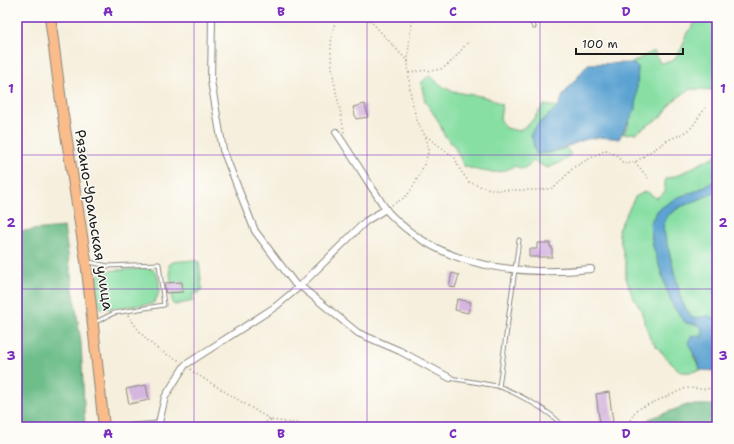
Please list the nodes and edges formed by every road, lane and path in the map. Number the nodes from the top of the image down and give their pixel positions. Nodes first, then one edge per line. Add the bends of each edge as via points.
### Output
1 (50, 17) edge
2 (212, 17) edge
3 (337, 17) edge
4 (367, 17) edge
5 (414, 17) edge
6 (537, 17) edge
7 (530, 18) edge
8 (534, 27) dead end
9 (468, 41) dead end
10 (410, 64) junction
11 (409, 73) junction
12 (705, 108) dead end
13 (336, 132) dead end
14 (344, 134) dead end
15 (426, 136) junction
16 (635, 162) junction
17 (648, 178) dead end
18 (386, 209) junction
19 (519, 240) dead end
20 (86, 261) junction
21 (591, 269) dead end
22 (515, 271) junction
23 (299, 286) junction
24 (126, 311) junction
25 (94, 323) junction
26 (187, 363) junction
27 (450, 378) joint
28 (499, 387) junction
29 (717, 387) edge
30 (271, 420) junction
31 (159, 425) edge
32 (106, 427) edge
33 (255, 427) edge
34 (325, 427) edge
35 (562, 427) edge
36 (626, 427) edge

1 - 20 main road, Рязано-Уральская улица
2 - 23 street via 211,81 223,150 255,231
3 - 14 path via 330,55
4 - 10 path
5 - 10 path via 409,33
6 - 7 lane
7 - 8 lane
9 - 11 path via 451,61 440,69
10 - 11 path
11 - 15 path via 416,118
12 - 16 path via 692,127
13 - 18 street
15 - 16 path via 455,158 469,182 496,190 554,188 574,167 606,150 616,155 624,164
15 - 18 path via 428,152 408,195
16 - 17 path
18 - 22 street via 422,239 468,262
18 - 23 street via 366,221
19 - 22 lane
20 - 24 lane via 108,266 159,264 164,305
20 - 25 main road, Рязано-Уральская улица
21 - 22 street via 558,272
22 - 28 lane
23 - 26 street via 275,307
23 - 27 street via 358,333 400,351
24 - 25 lane via 114,313
24 - 26 path via 143,337 165,354
25 - 32 main road, Рязано-Уральская улица
26 - 30 path via 193,372
26 - 31 street via 166,397
27 - 28 lane
28 - 35 lane via 540,407 559,420
29 - 36 path via 686,388 636,410
30 - 33 path
30 - 34 path
31 - 32 lane

